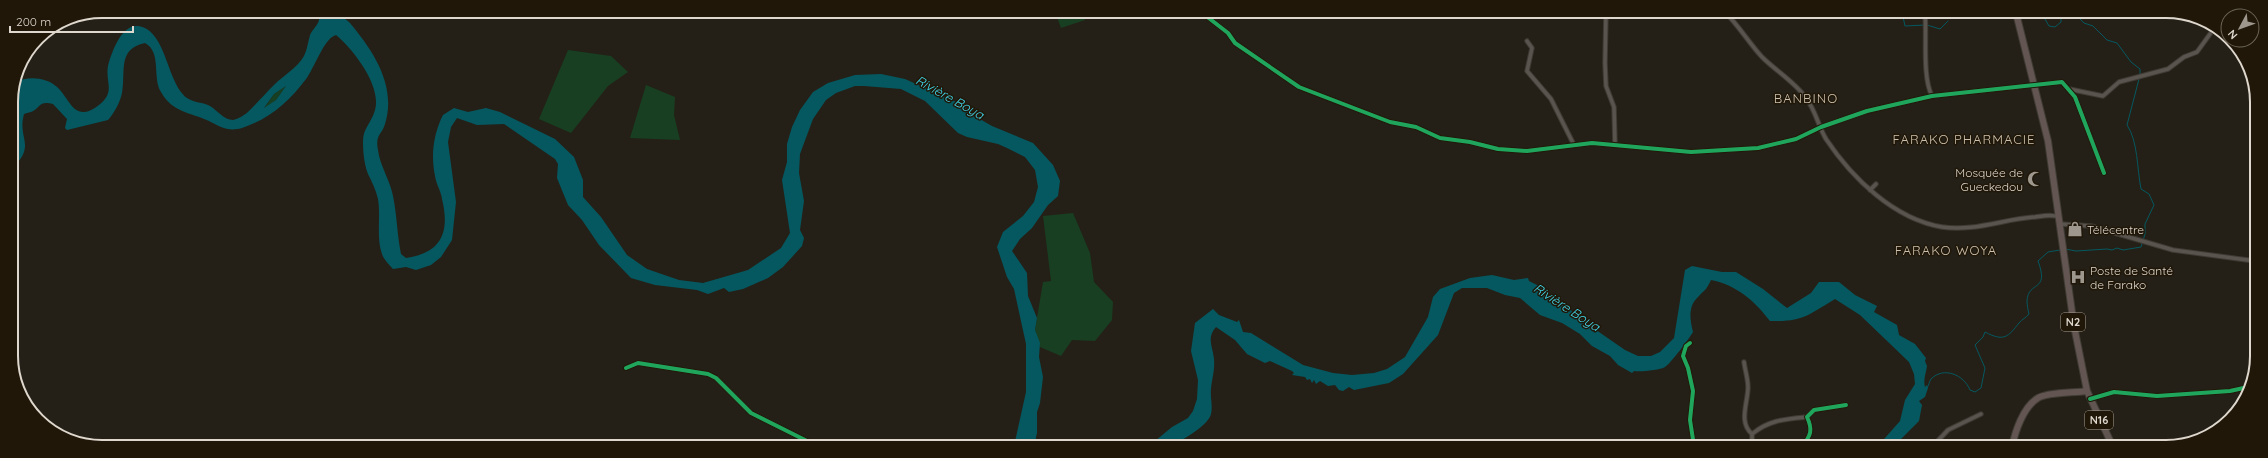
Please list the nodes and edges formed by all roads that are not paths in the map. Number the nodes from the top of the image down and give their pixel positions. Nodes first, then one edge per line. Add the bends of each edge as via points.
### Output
1 (1209, 18) edge
2 (1606, 18) edge
3 (1731, 18) edge
4 (1926, 18) edge
5 (2017, 18) edge
6 (2210, 34) dead end
7 (1527, 41) dead end
8 (2034, 85) junction
9 (2069, 89) junction
10 (1932, 96) junction
11 (1821, 127) junction
12 (1615, 144) junction
13 (1574, 145) junction
14 (2104, 172) dead end
15 (1876, 184) dead end
16 (1870, 190) junction
17 (2059, 217) junction
18 (2060, 224) junction
19 (2250, 260) edge
20 (1690, 343) dead end
21 (1744, 362) dead end
22 (626, 368) dead end
23 (2244, 388) edge
24 (2086, 391) junction
25 (2090, 399) junction
26 (1846, 405) dead end
27 (1981, 414) dead end
28 (1807, 417) junction
29 (1752, 434) junction
30 (801, 439) edge
31 (1693, 440) edge
32 (1752, 440) edge
33 (1807, 440) edge
34 (1939, 440) edge
35 (2014, 440) edge
36 (2109, 440) edge

1 - 13 street via 1228,33 1235,43 1299,87 1394,125 1416,127 1440,138 1498,149 1527,151
2 - 12 street via 1606,86 1614,107
3 - 11 street via 1761,55 1805,96 1816,112
4 - 10 street via 1926,79
5 - 8 highway, N2
6 - 9 street via 2197,52 2184,57 2168,69 2119,82 2103,96
7 - 13 street via 1532,48 1527,71 1549,95
8 - 9 street via 2062,82
8 - 10 street
8 - 17 highway, N2 via 2048,141
9 - 14 street via 2076,96
10 - 11 street via 1867,111
11 - 12 street via 1796,139 1758,148 1723,151 1690,152
11 - 16 street via 1835,152
12 - 13 street
15 - 16 street
16 - 17 street via 1906,214 1941,227 1962,229 2022,218
17 - 18 highway, N2
18 - 19 street via 2091,226 2173,250
18 - 24 highway, N2
20 - 31 street via 1686,346 1683,356 1693,391 1690,420
21 - 29 street via 1748,387 1744,414 1747,430
22 - 30 street via 638,363 708,374 716,378 751,413
23 - 25 street via 2157,396 2114,392
24 - 25 main road, N16
24 - 35 highway via 2037,398 2019,424
25 - 36 main road, N16
26 - 28 street via 1814,410
27 - 34 street via 1948,430
28 - 29 street via 1778,420 1762,426
28 - 33 street via 1811,427 1811,436
29 - 32 street

